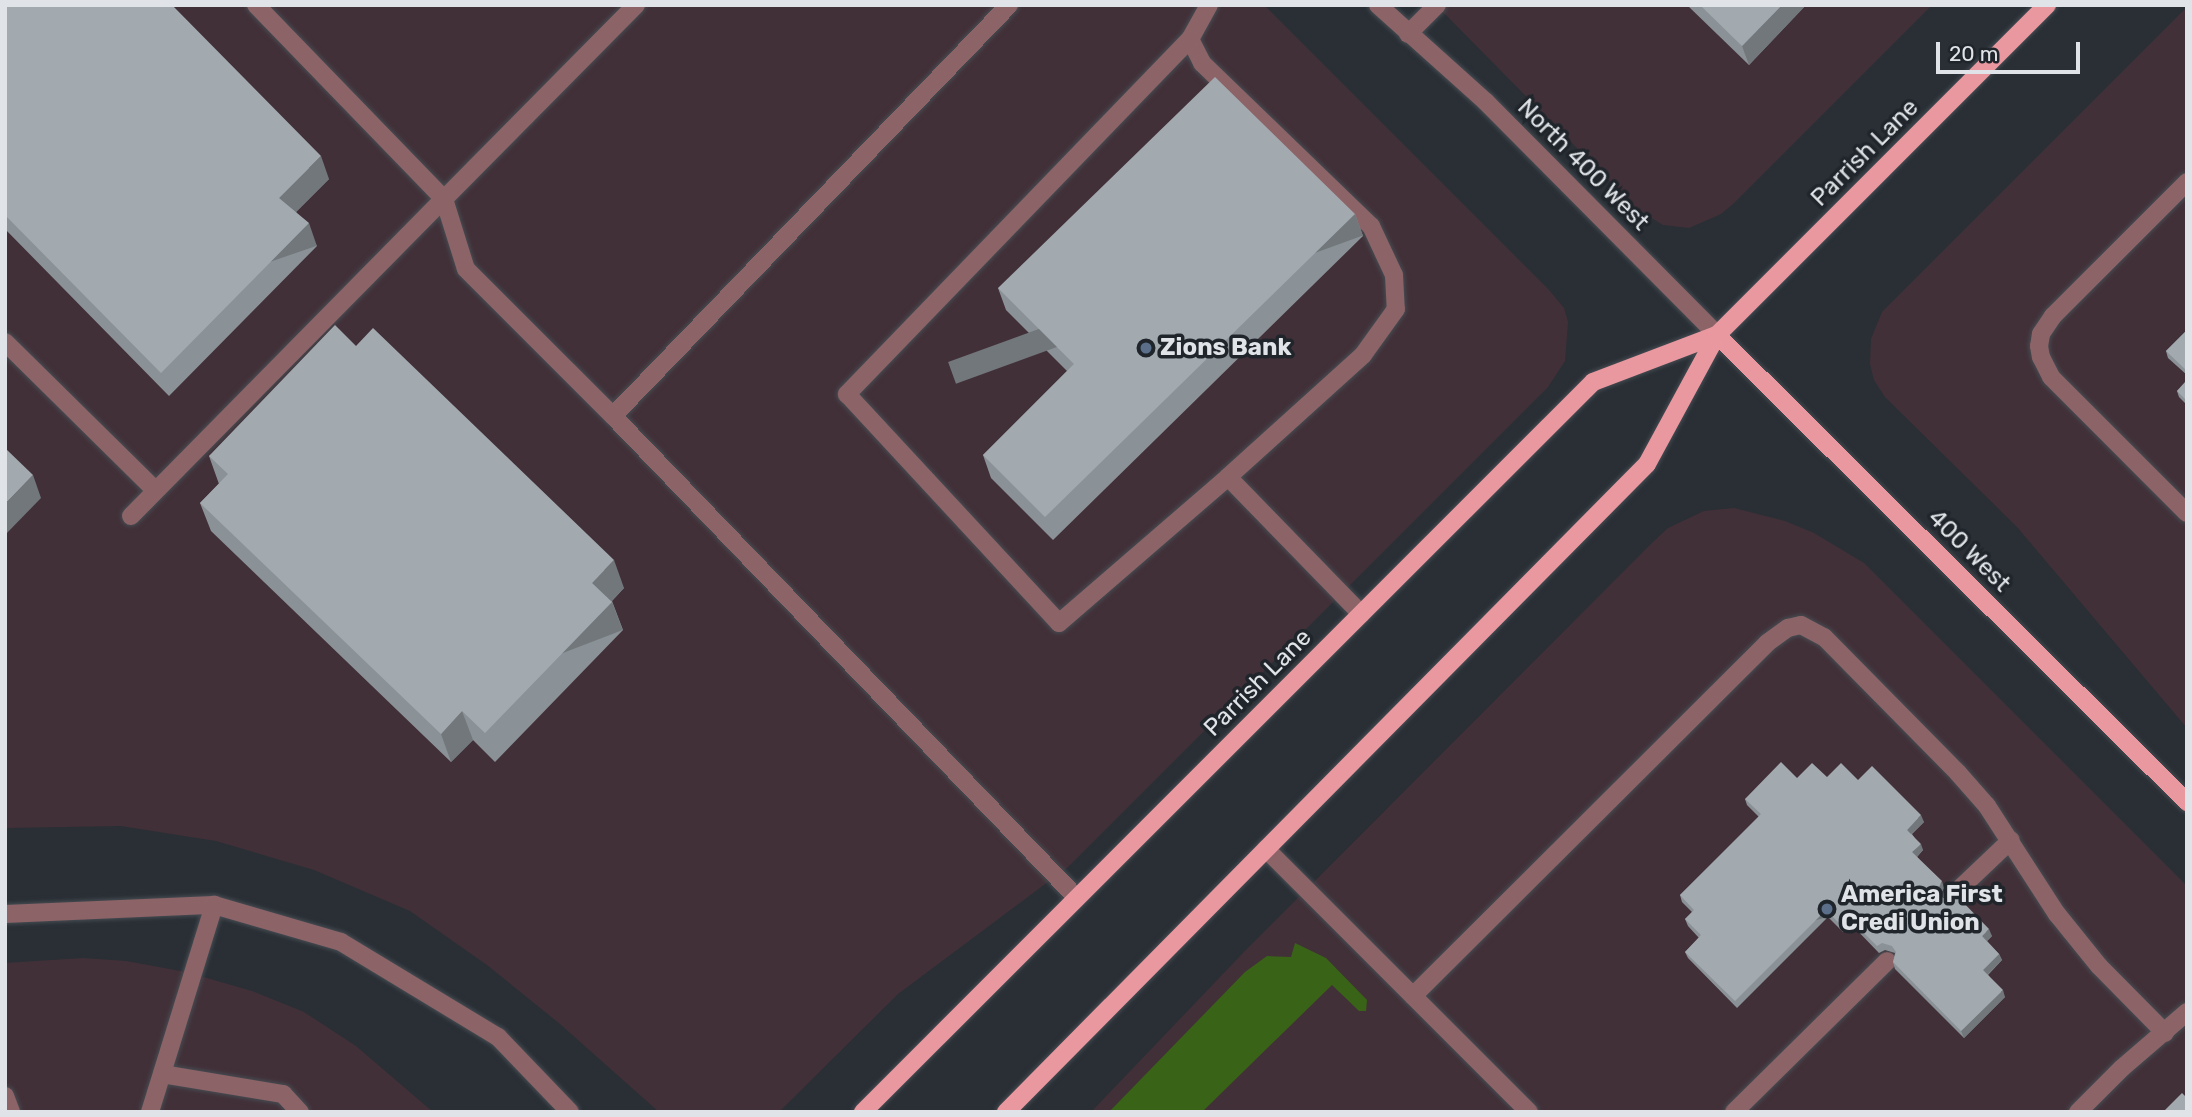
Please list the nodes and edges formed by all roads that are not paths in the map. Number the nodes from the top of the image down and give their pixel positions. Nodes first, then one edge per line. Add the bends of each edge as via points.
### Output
1 (256, 5) edge
2 (636, 5) edge
3 (1009, 5) edge
4 (1209, 5) edge
5 (1378, 5) edge
6 (1437, 5) edge
7 (2047, 5) edge
8 (1408, 34) junction
9 (1190, 39) junction
10 (2187, 182) edge
11 (444, 199) junction
12 (1717, 335) junction
13 (5, 342) edge
14 (613, 416) junction
15 (1228, 477) junction
16 (155, 491) junction
17 (2187, 513) edge
18 (131, 516) dead end
19 (1361, 614) junction
20 (2187, 802) edge
21 (2011, 840) junction
22 (1266, 849) junction
23 (1952, 896) edge
24 (1077, 898) junction
25 (214, 905) junction
26 (5, 914) edge
27 (1887, 961) dead end
28 (1413, 996) junction
29 (2187, 1012) edge
30 (2165, 1033) junction
31 (162, 1074) junction
32 (5, 1096) edge
33 (11, 1112) edge
34 (150, 1112) edge
35 (300, 1112) edge
36 (570, 1112) edge
37 (863, 1112) edge
38 (1006, 1112) edge
39 (1529, 1112) edge
40 (1734, 1112) edge
41 (2078, 1112) edge

1 - 11 street
2 - 11 street
3 - 14 street
4 - 9 street
5 - 8 street
6 - 8 street
7 - 12 main road, Parrish Lane
8 - 12 street, North 400 West via 1486,102
9 - 15 street via 1202,63 1371,226 1394,275 1396,309 1363,355
9 - 15 street via 846,394 1059,623
10 - 17 street via 2053,316 2039,346 2052,377
11 - 14 street via 466,269
11 - 16 street
12 - 19 main road, Parrish Lane via 1593,382
12 - 20 main road, 400 West
12 - 22 main road, Parrish Lane via 1647,464
13 - 16 street
14 - 24 street
15 - 19 street
16 - 18 street
19 - 24 main road, Parrish Lane
21 - 23 street
21 - 28 street via 1958,773 1824,637 1801,625 1788,628 1767,643
21 - 30 street via 2098,966
22 - 28 street
22 - 38 main road, Parrish Lane
24 - 37 main road, Parrish Lane
25 - 26 street
25 - 31 street
25 - 36 street via 341,942 498,1037
27 - 40 street
28 - 39 street
29 - 30 street
30 - 41 street
31 - 34 street
31 - 35 street via 283,1094
32 - 33 street

